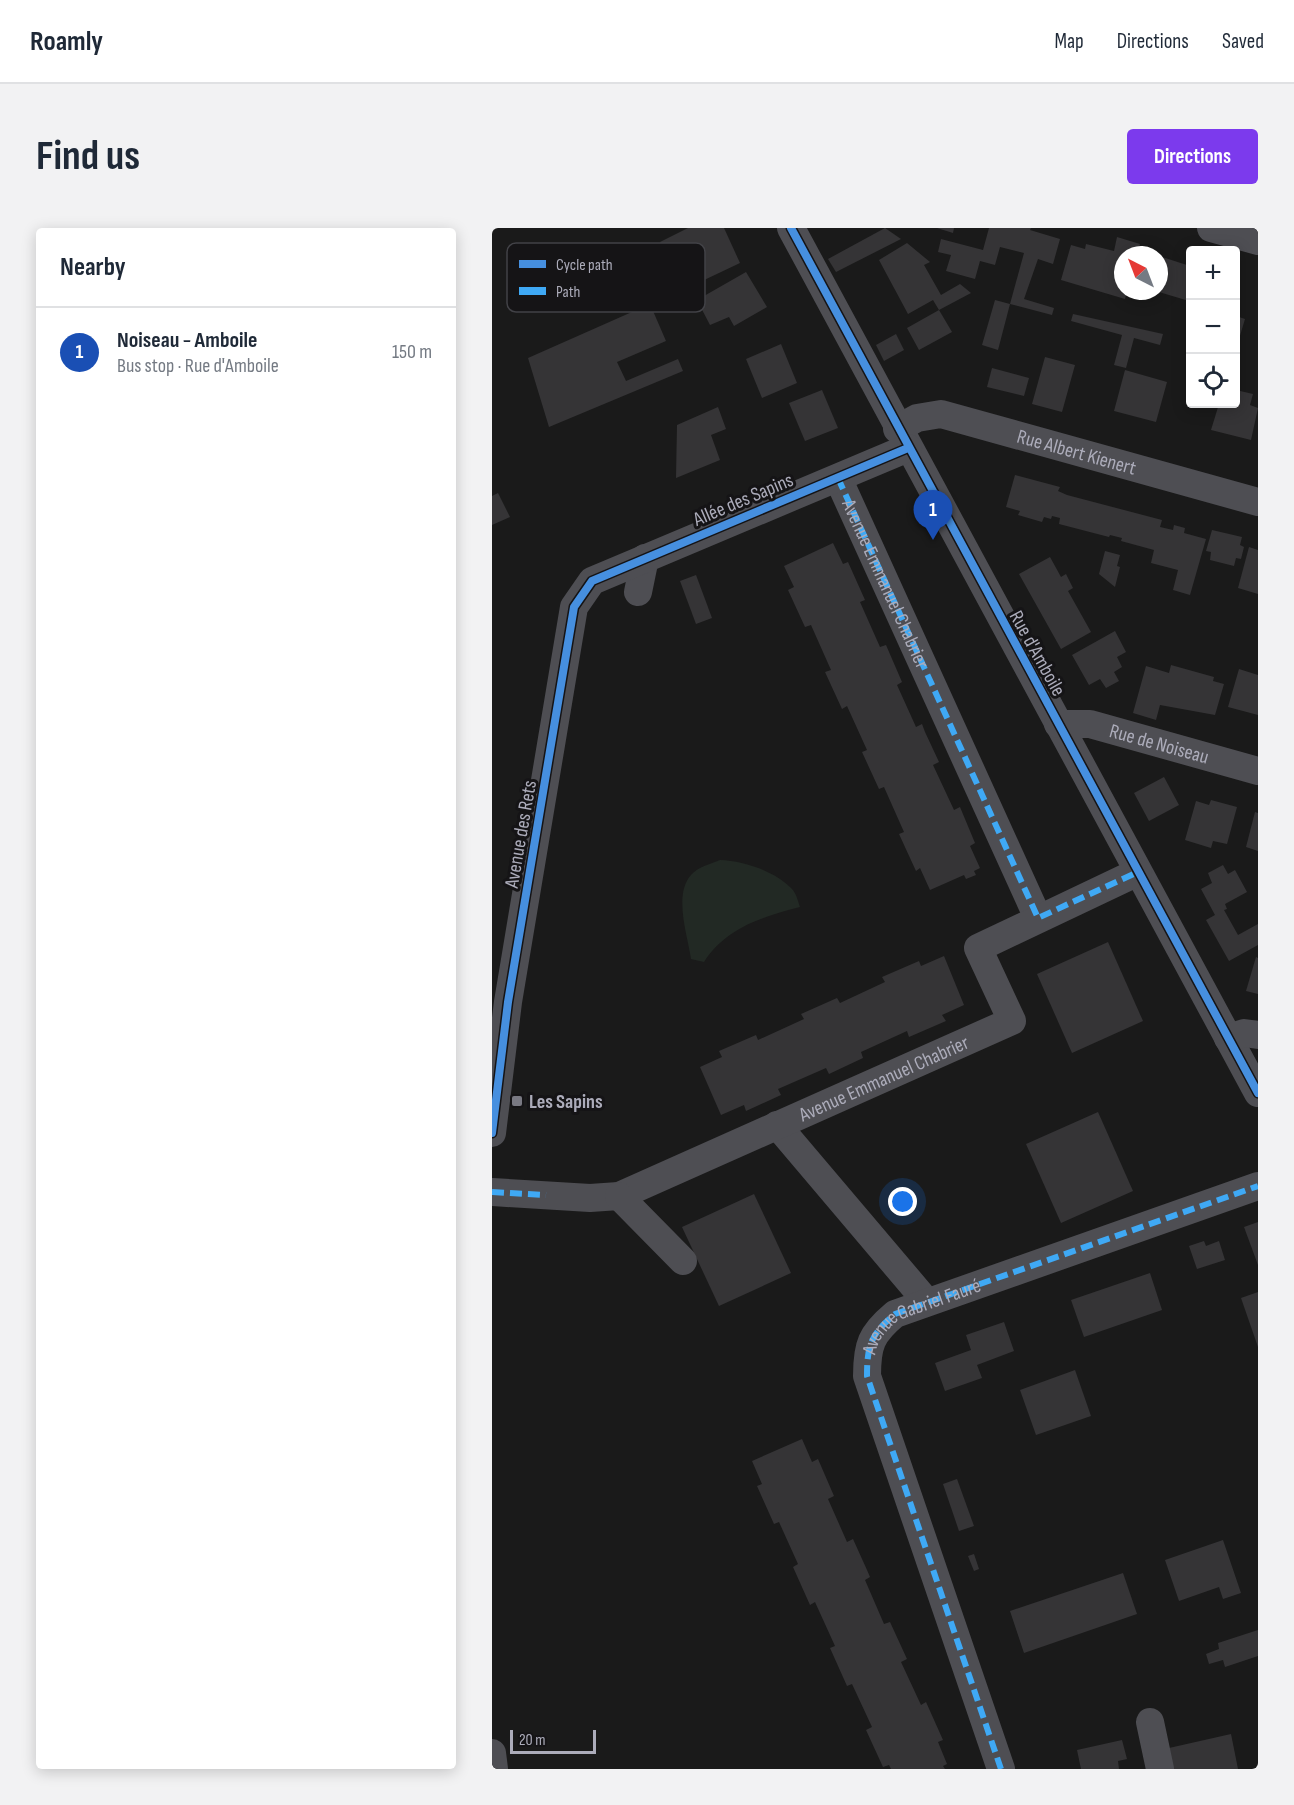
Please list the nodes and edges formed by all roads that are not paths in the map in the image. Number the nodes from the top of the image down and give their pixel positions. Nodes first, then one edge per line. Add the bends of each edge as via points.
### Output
1 (791, 228) edge
2 (1211, 228) edge
3 (1258, 241) edge
4 (902, 438) junction
5 (838, 478) junction
6 (1258, 502) edge
7 (645, 558) junction
8 (592, 581) joint
9 (638, 592) dead end
10 (1058, 724) junction
11 (1258, 771) edge
12 (1138, 872) junction
13 (1038, 918) junction
14 (1258, 1035) edge
15 (1228, 1038) junction
16 (1258, 1093) edge
17 (777, 1125) junction
18 (492, 1133) edge
19 (1258, 1185) edge
20 (492, 1192) edge
21 (619, 1196) junction
22 (683, 1261) dead end
23 (927, 1302) junction
24 (1150, 1722) dead end
25 (492, 1753) edge
26 (494, 1769) edge
27 (1001, 1769) edge
28 (1161, 1769) edge

1 - 4 street, Rue d'Amboile
2 - 3 street
4 - 5 street, Allée des Sapins
4 - 6 street, Rue Albert Kienert via 917,418 941,414
4 - 10 street, Rue d'Amboile
5 - 7 street, Allée des Sapins
5 - 13 street, Avenue Emmanuel Chabrier
7 - 8 street, Allée des Sapins
7 - 9 street
8 - 18 street, Avenue des Rets via 574,608 508,1002
10 - 11 street, Rue de Noiseau via 1090,724
10 - 12 street, Rue d'Amboile
12 - 13 street, Avenue Emmanuel Chabrier
12 - 15 street, Rue d'Amboile
13 - 17 street, Avenue Emmanuel Chabrier via 978,948 1012,1021
14 - 15 street via 1244,1033
15 - 16 street, Rue d'Amboile
17 - 21 street, Avenue Emmanuel Chabrier
17 - 23 street
19 - 23 street, Avenue Gabriel Fauré
20 - 21 street, Avenue Emmanuel Chabrier
21 - 22 street
23 - 27 street, Avenue Gabriel Fauré via 895,1314 878,1329 867,1350 867,1376
24 - 28 street
25 - 26 street

